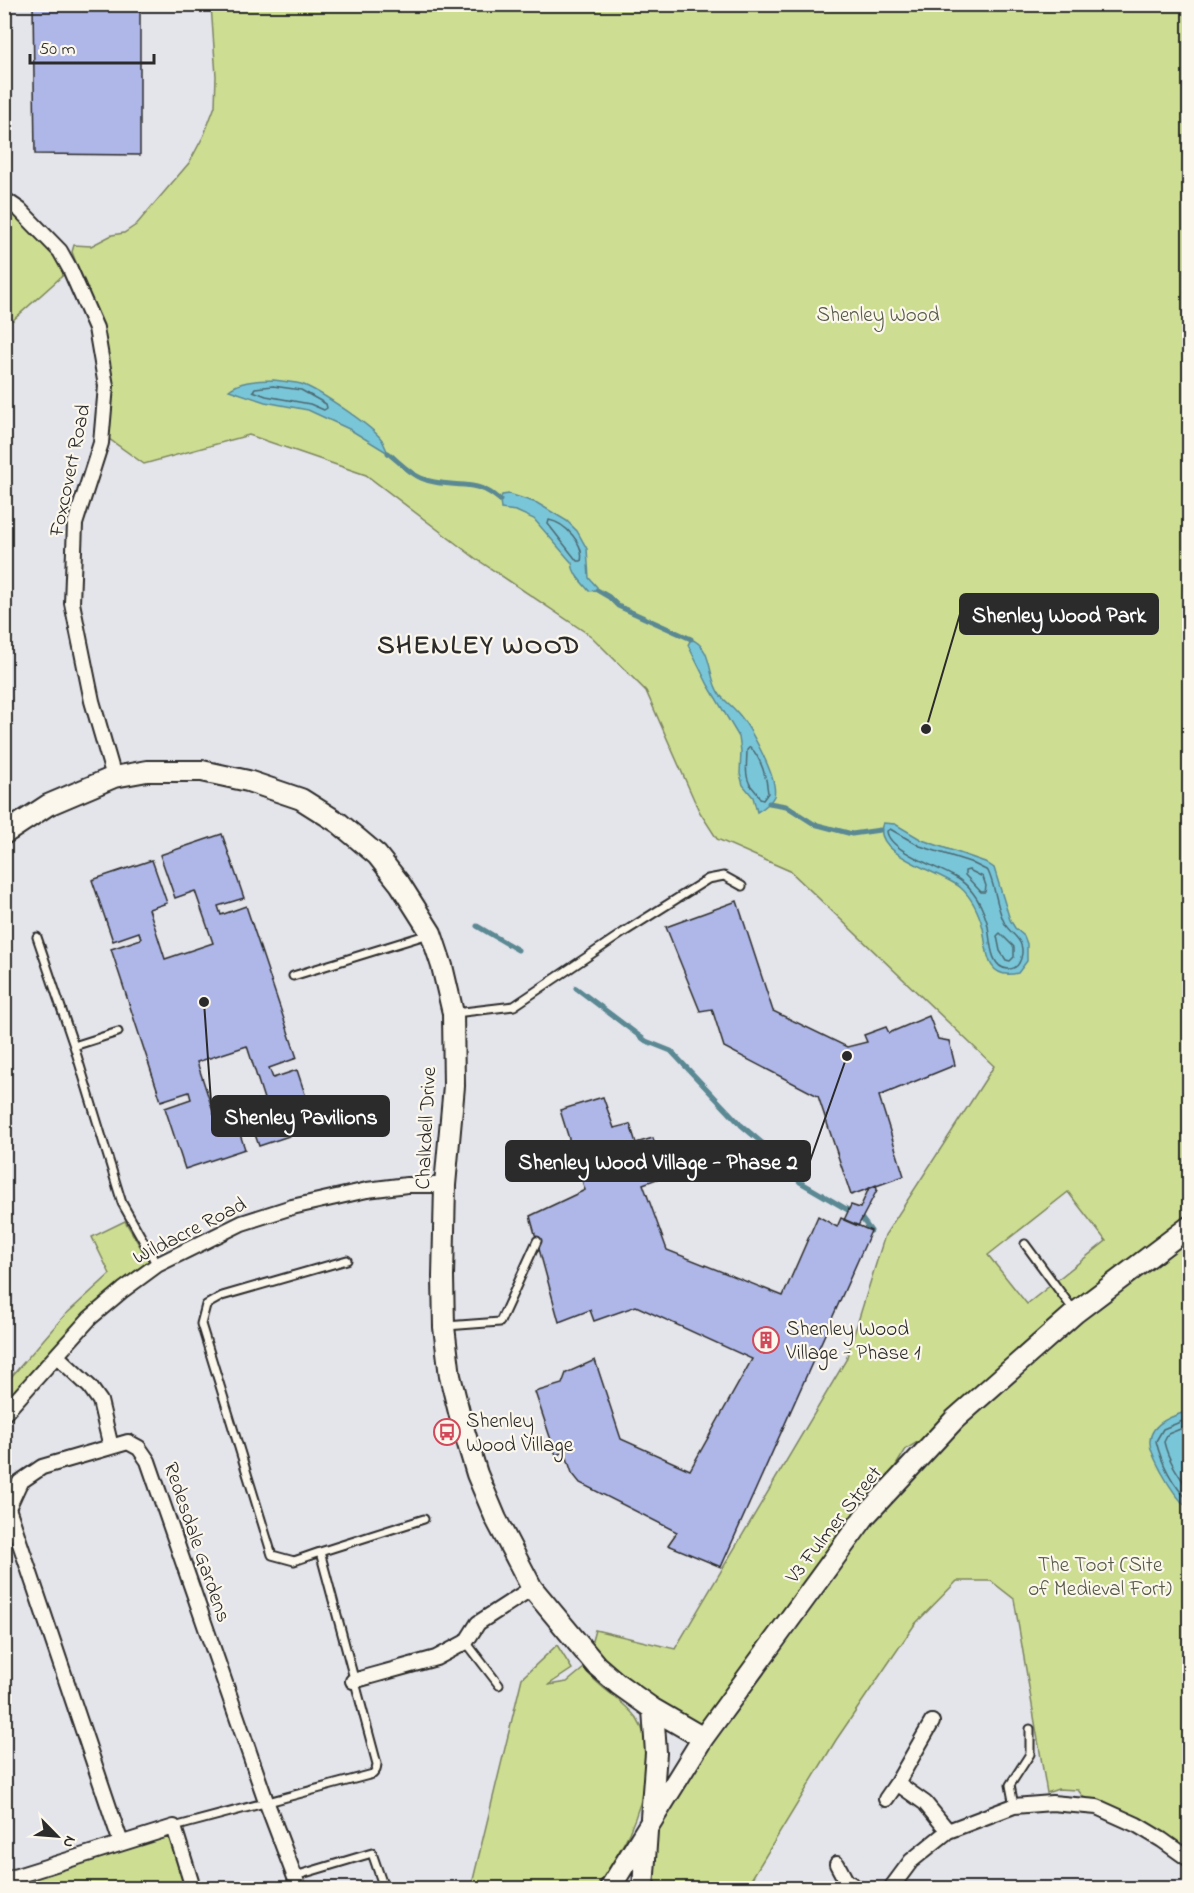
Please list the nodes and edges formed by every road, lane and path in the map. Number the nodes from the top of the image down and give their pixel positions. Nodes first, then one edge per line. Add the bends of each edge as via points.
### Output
1 (4, 199) edge
2 (114, 777) junction
3 (4, 834) edge
4 (742, 886) dead end
5 (431, 933) junction
6 (37, 937) dead end
7 (293, 976) dead end
8 (453, 1013) junction
9 (118, 1032) dead end
10 (74, 1046) junction
11 (445, 1185) junction
12 (1190, 1226) edge
13 (537, 1241) dead end
14 (1024, 1244) dead end
15 (347, 1260) dead end
16 (158, 1265) junction
17 (1075, 1313) junction
18 (444, 1327) junction
19 (57, 1356) junction
20 (4, 1414) edge
21 (111, 1447) junction
22 (6, 1508) edge
23 (424, 1519) dead end
24 (320, 1552) junction
25 (532, 1588) junction
26 (466, 1642) junction
27 (353, 1681) junction
28 (499, 1685) dead end
29 (653, 1709) junction
30 (932, 1722) dead end
31 (1030, 1729) dead end
32 (703, 1738) junction
33 (897, 1783) junction
34 (886, 1799) dead end
35 (266, 1802) junction
36 (1014, 1806) junction
37 (649, 1826) junction
38 (174, 1827) junction
39 (948, 1830) junction
40 (121, 1843) junction
41 (1190, 1860) edge
42 (837, 1864) dead end
43 (4, 1880) edge
44 (297, 1882) edge
45 (847, 1886) edge
46 (193, 1888) edge
47 (384, 1888) edge
48 (610, 1888) edge
49 (643, 1888) edge
50 (891, 1888) edge

1 - 2 street, Foxcovert Road via 60,251 96,328 106,386 101,443 75,524 72,603 92,701
2 - 3 street, Chalkdell Drive via 48,805
2 - 5 street, Chalkdell Drive via 147,771 202,771 301,799 339,823 377,855
4 - 8 lane via 724,876 708,879 514,1006
5 - 7 lane
5 - 8 street, Chalkdell Drive
6 - 10 lane
8 - 11 street, Chalkdell Drive via 454,1086
9 - 10 lane
10 - 16 lane via 122,1203
11 - 16 street, Wildacre Road via 367,1190 292,1207 242,1223
11 - 18 street, Chalkdell Drive
12 - 17 street, V3 Fulmer Street
13 - 18 lane via 500,1322
14 - 17 lane
15 - 24 lane via 222,1296 206,1305 201,1324 272,1555 294,1561
16 - 19 street, Wildacre Road via 90,1318
17 - 32 street, V3 Fulmer Street via 955,1419 865,1516
18 - 25 street, Chalkdell Drive via 450,1376 477,1474
19 - 20 street, Wildacre Road
19 - 21 street via 100,1401
21 - 22 street, Redesdale Gardens via 42,1467 20,1482
21 - 35 street, Redesdale Gardens via 128,1442 139,1448 148,1461
22 - 40 street, Redesdale Gardens
23 - 24 lane
24 - 27 lane
25 - 26 street via 478,1623
25 - 29 street, Chalkdell Drive via 596,1665
26 - 27 street via 436,1658
26 - 28 lane
27 - 35 lane via 376,1770 373,1774
29 - 32 street, Chalkdell Drive
29 - 37 street via 657,1754
30 - 33 street
31 - 36 lane via 1030,1754 1010,1785
32 - 37 street, V3 Fulmer Street
33 - 34 street
33 - 39 street via 925,1803
35 - 38 lane
35 - 44 street
36 - 39 street
36 - 41 street via 1052,1803 1097,1807 1137,1825
37 - 48 street, V3 Fulmer Street
37 - 49 street
38 - 40 street
38 - 46 street
39 - 50 street via 911,1861
40 - 43 street
42 - 45 street
44 - 47 lane via 372,1852

